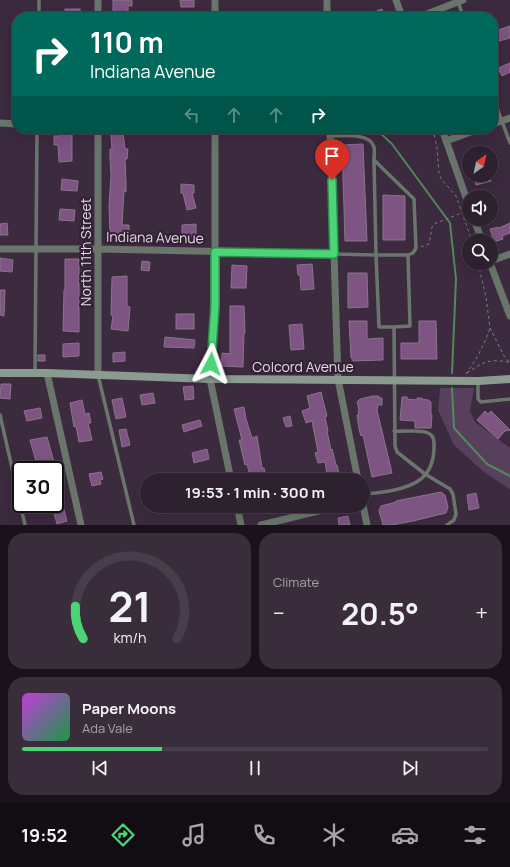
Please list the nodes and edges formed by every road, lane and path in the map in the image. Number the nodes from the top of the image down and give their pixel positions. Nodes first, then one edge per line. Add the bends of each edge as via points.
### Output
1 (39, 0) edge
2 (98, 0) edge
3 (215, 0) edge
4 (327, 0) edge
5 (396, 0) edge
6 (459, 1) edge
7 (39, 12) edge
8 (98, 12) edge
9 (215, 12) edge
10 (327, 12) edge
11 (400, 12) edge
12 (432, 12) edge
13 (462, 12) edge
14 (498, 110) edge
15 (510, 118) edge
16 (502, 121) junction
17 (498, 122) edge
18 (0, 123) edge
19 (12, 124) edge
20 (37, 134) edge
21 (98, 134) edge
22 (215, 134) edge
23 (330, 134) edge
24 (347, 134) edge
25 (434, 134) edge
26 (444, 134) edge
27 (465, 134) edge
28 (446, 141) junction
29 (510, 143) edge
30 (374, 160) junction
31 (463, 190) edge
32 (461, 213) junction
33 (469, 234) edge
34 (416, 248) junction
35 (0, 249) edge
36 (36, 249) junction
37 (98, 249) junction
38 (215, 252) junction
39 (334, 254) junction
40 (510, 254) edge
41 (376, 255) junction
42 (408, 255) junction
43 (498, 259) edge
44 (480, 270) edge
45 (494, 270) edge
46 (510, 316) edge
47 (394, 327) junction
48 (490, 328) junction
49 (510, 363) edge
50 (0, 373) edge
51 (35, 373) junction
52 (46, 373) junction
53 (98, 375) junction
54 (210, 378) junction
55 (338, 379) junction
56 (510, 379) edge
57 (394, 380) junction
58 (478, 381) junction
59 (510, 399) edge
60 (0, 415) edge
61 (394, 431) junction
62 (230, 473) edge
63 (357, 473) edge
64 (425, 474) junction
65 (370, 494) edge
66 (238, 513) edge
67 (310, 513) edge
68 (365, 513) edge
69 (25, 525) edge
70 (81, 525) edge
71 (134, 525) edge
72 (241, 525) edge
73 (261, 525) edge
74 (367, 525) edge
75 (447, 525) edge

1 - 7 lane
2 - 8 street
3 - 9 street
4 - 10 street
5 - 11 street
6 - 12 street
6 - 13 lane
14 - 16 lane
15 - 16 street
16 - 17 street
16 - 29 lane
18 - 19 street
20 - 36 lane
21 - 37 street, North 11th Street
22 - 38 street
23 - 39 street
24 - 30 lane via 364,136 371,141 374,147
25 - 32 path via 439,174 456,196
26 - 28 street
27 - 28 street
28 - 31 street
30 - 34 lane via 414,199
30 - 41 lane
32 - 33 path
32 - 34 path via 432,225 428,244
34 - 42 lane
35 - 36 street, Indiana Avenue
36 - 37 street, Indiana Avenue
36 - 51 lane
37 - 38 street, Indiana Avenue
37 - 53 street, North 11th Street
38 - 39 street, Indiana Avenue
38 - 54 street via 215,306
39 - 41 lane
39 - 55 street
40 - 43 street
41 - 42 lane
41 - 47 lane via 379,327
42 - 47 lane via 410,326
44 - 48 path
45 - 46 street
47 - 57 lane
48 - 49 path
48 - 49 path via 476,361 465,374 490,360
50 - 51 street, Colcord Avenue
51 - 52 street, Colcord Avenue
52 - 53 street, Colcord Avenue
52 - 70 street
53 - 54 street, Colcord Avenue
53 - 71 lane
54 - 55 street, Colcord Avenue
54 - 62 street
55 - 57 street, Colcord Avenue
55 - 63 street
56 - 58 street, Colcord Avenue
57 - 58 street, Colcord Avenue
57 - 61 lane
58 - 59 lane via 478,399 481,402
60 - 69 lane
61 - 64 lane via 397,452
61 - 64 lane via 425,432 431,435 434,459
64 - 65 lane via 419,481 407,487
64 - 75 lane via 450,489 453,494 456,517
66 - 72 street
67 - 73 street
68 - 74 street

